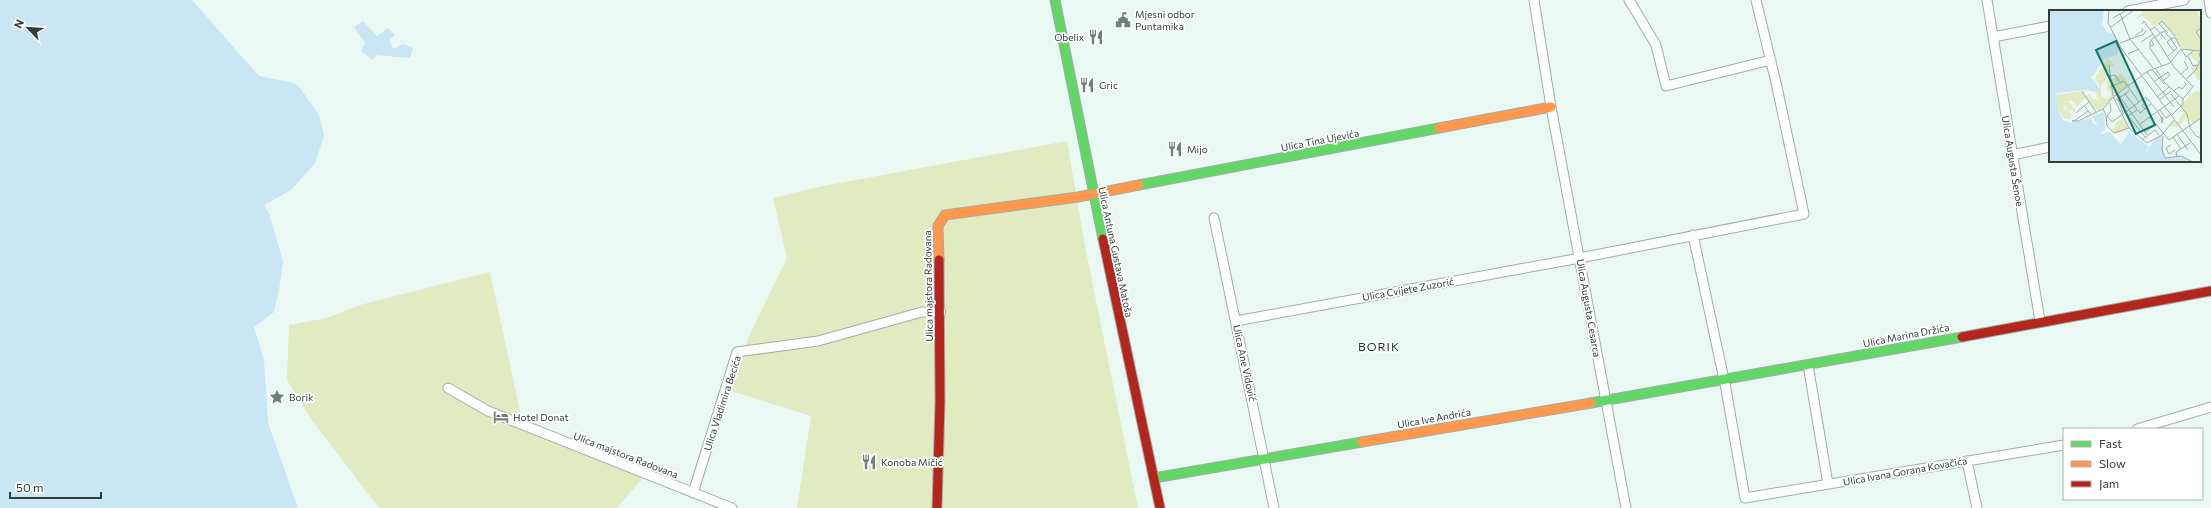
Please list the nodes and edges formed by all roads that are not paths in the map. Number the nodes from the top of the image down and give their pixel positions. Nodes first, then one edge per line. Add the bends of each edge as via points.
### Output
1 (1055, 0) edge
2 (1534, 0) edge
3 (1629, 0) edge
4 (1756, 0) edge
5 (1987, 0) edge
6 (2184, 0) edge
7 (2209, 0) edge
8 (2133, 10) edge
9 (2211, 13) edge
10 (2049, 26) edge
11 (1993, 37) junction
12 (1771, 60) junction
13 (1551, 107) junction
14 (2049, 147) edge
15 (2012, 155) junction
16 (1093, 194) junction
17 (1214, 218) dead end
18 (1693, 235) junction
19 (1580, 258) junction
20 (2211, 291) edge
21 (941, 312) junction
22 (1236, 321) junction
23 (2040, 321) junction
24 (1808, 365) junction
25 (1724, 378) junction
26 (448, 388) dead end
27 (1606, 399) junction
28 (2211, 407) edge
29 (2140, 428) edge
30 (2063, 445) edge
31 (1266, 459) junction
32 (1966, 461) junction
33 (1154, 478) junction
34 (1828, 484) junction
35 (693, 493) junction
36 (732, 508) edge
37 (937, 508) edge
38 (1160, 508) edge
39 (1274, 508) edge
40 (1626, 508) edge
41 (1977, 508) edge

1 - 16 street, Ulica Antuna Gustava Matoša
2 - 13 street, Ulica Augusta Cesarca
3 - 12 street via 1656,45 1666,86
4 - 12 street
5 - 11 street, Ulica Augusta Šenoe
6 - 8 street
7 - 9 street
10 - 11 street
11 - 15 street, Ulica Augusta Šenoe
12 - 18 street, Ulica Cvijete Zuzorić via 1804,214
13 - 16 street, Ulica Tina Ujevića
13 - 19 street, Ulica Augusta Cesarca
14 - 15 street
15 - 23 street, Ulica Augusta Šenoe
16 - 21 street, Ulica majstora Radovana via 945,215 938,226
16 - 33 street, Ulica Antuna Gustava Matoša
17 - 22 street, Ulica Ane Vidović
18 - 19 street, Ulica Cvijete Zuzorić
18 - 25 street
19 - 22 street, Ulica Cvijete Zuzorić
19 - 27 street, Ulica Augusta Cesarca
20 - 23 street, Ulica Marina Držića
21 - 35 street, Ulica Vladimira Becića via 922,312 818,341 737,352
21 - 37 street, Ulica majstora Radovana via 941,432
22 - 31 street, Ulica Ane Vidović
23 - 24 street, Ulica Marina Držića
24 - 25 street, Ulica Marina Držića
24 - 34 street
25 - 27 street, Ulica Marina Držića
25 - 34 street, Ulica Ivana Gorana Kovačića via 1745,498
26 - 35 street, Ulica majstora Radovana via 488,411
27 - 31 street, Ulica Ive Andrića
27 - 40 street, Ulica Augusta Cesarca
28 - 29 street
30 - 32 street, Ulica Ivana Gorana Kovačića
31 - 33 street, Ulica Ive Andrića
31 - 39 street, Ulica Ane Vidović
32 - 34 street, Ulica Ivana Gorana Kovačića
32 - 41 street
33 - 38 street, Ulica Antuna Gustava Matoša
35 - 36 street, Ulica majstora Radovana

